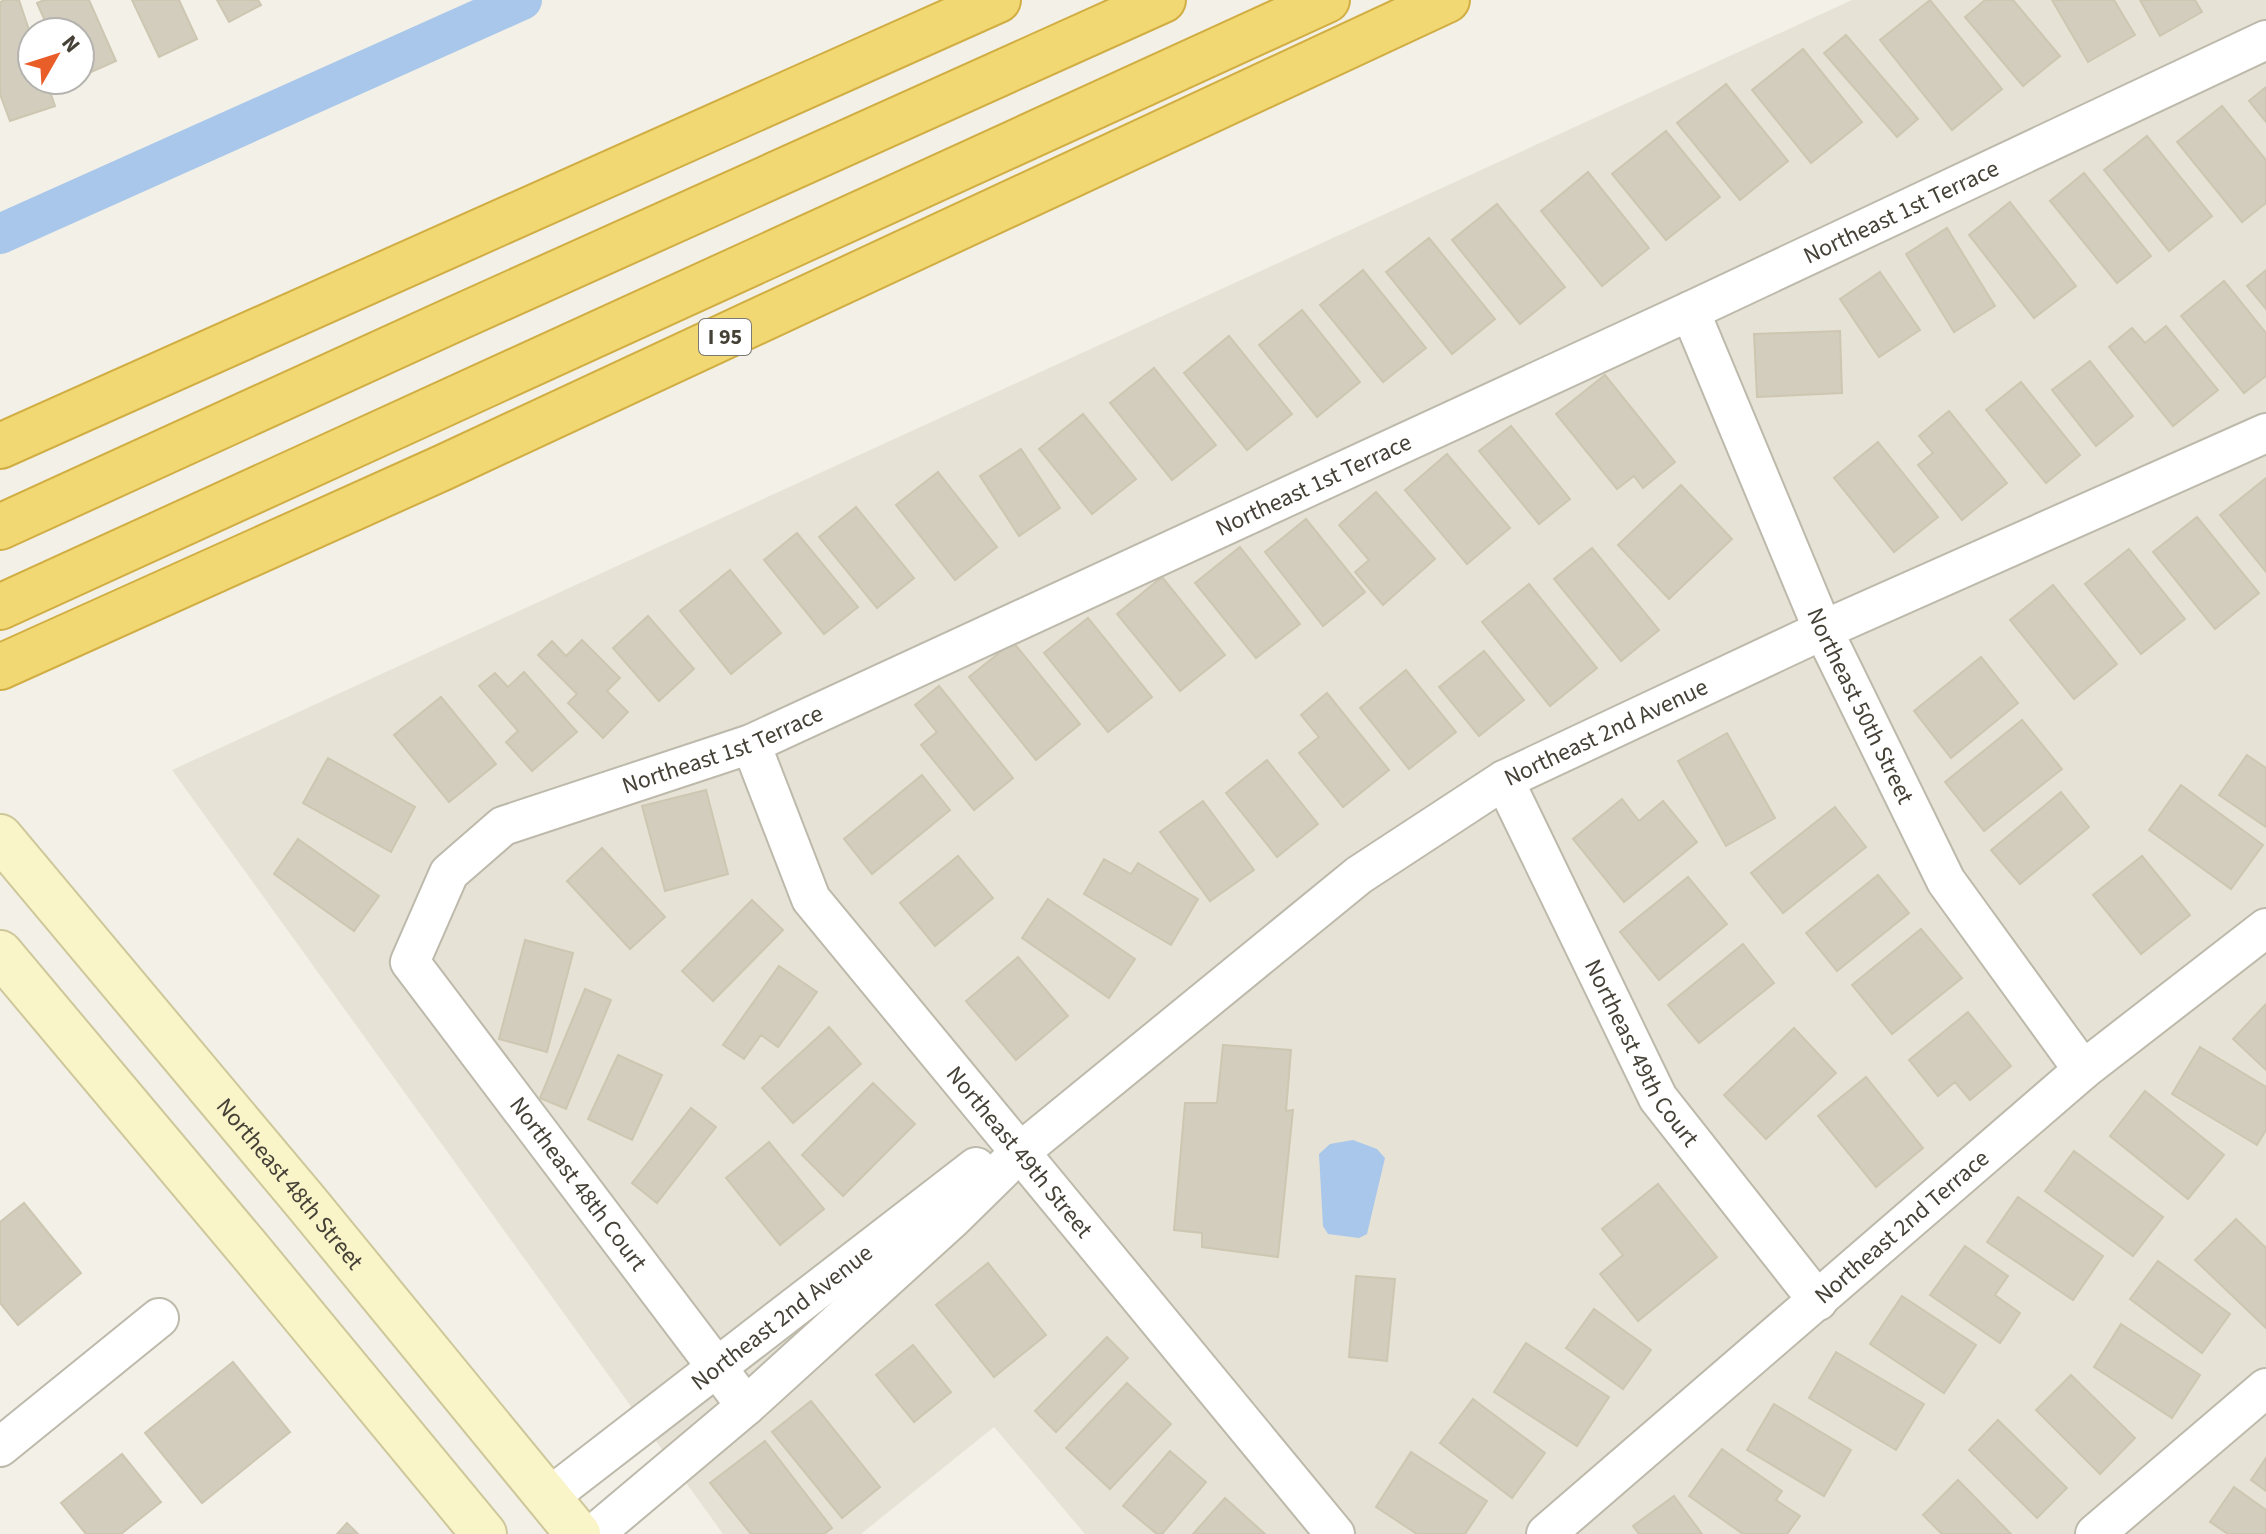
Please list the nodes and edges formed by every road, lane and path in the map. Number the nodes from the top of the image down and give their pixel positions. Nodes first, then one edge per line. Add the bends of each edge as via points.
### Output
1 (998, 0) edge
2 (1163, 0) edge
3 (1327, 0) edge
4 (1447, 0) edge
5 (2266, 40) edge
6 (1690, 311) junction
7 (2266, 433) edge
8 (0, 446) edge
9 (0, 527) edge
10 (0, 607) edge
11 (1823, 630) junction
12 (0, 667) edge
13 (751, 744) junction
14 (1504, 780) junction
15 (0, 837) edge
16 (2266, 928) edge
17 (0, 953) edge
18 (410, 962) joint
19 (2083, 1070) junction
20 (1020, 1152) junction
21 (1818, 1301) junction
22 (159, 1318) dead end
23 (717, 1368) junction
24 (2266, 1388) edge
25 (746, 1406) junction
26 (0, 1447) edge
27 (549, 1497) junction
28 (484, 1534) edge
29 (578, 1534) edge
30 (594, 1534) edge
31 (1335, 1534) edge
32 (1546, 1534) edge
33 (2095, 1534) edge

1 - 8 highway
2 - 9 highway
3 - 10 highway
4 - 12 highway, I 95 via 442,468
5 - 6 street, Northeast 1st Terrace
6 - 11 street, Northeast 50th Street
6 - 13 street, Northeast 1st Terrace
7 - 11 street, Northeast 2nd Avenue
11 - 14 street, Northeast 2nd Avenue
11 - 19 street, Northeast 50th Street via 1946,881
13 - 18 street, Northeast 1st Terrace via 503,826 449,873
13 - 20 street, Northeast 49th Street via 811,899
14 - 20 street, Northeast 2nd Avenue via 1359,875
14 - 21 street, Northeast 49th Court via 1658,1098
15 - 27 main road, Northeast 48th Street
16 - 19 street, Northeast 2nd Terrace
17 - 28 main road
18 - 23 street, Northeast 48th Court
19 - 21 street, Northeast 2nd Terrace
20 - 23 street, Northeast 2nd Avenue via 998,1150
20 - 25 street, Northeast 2nd Avenue
20 - 31 street, Northeast 49th Street
21 - 32 street, Northeast 2nd Terrace
22 - 26 street
23 - 25 street, Northeast 48th Court
23 - 27 street, Northeast 2nd Avenue
24 - 33 street
25 - 30 street, Northeast 2nd Avenue
27 - 29 main road, Northeast 48th Street

